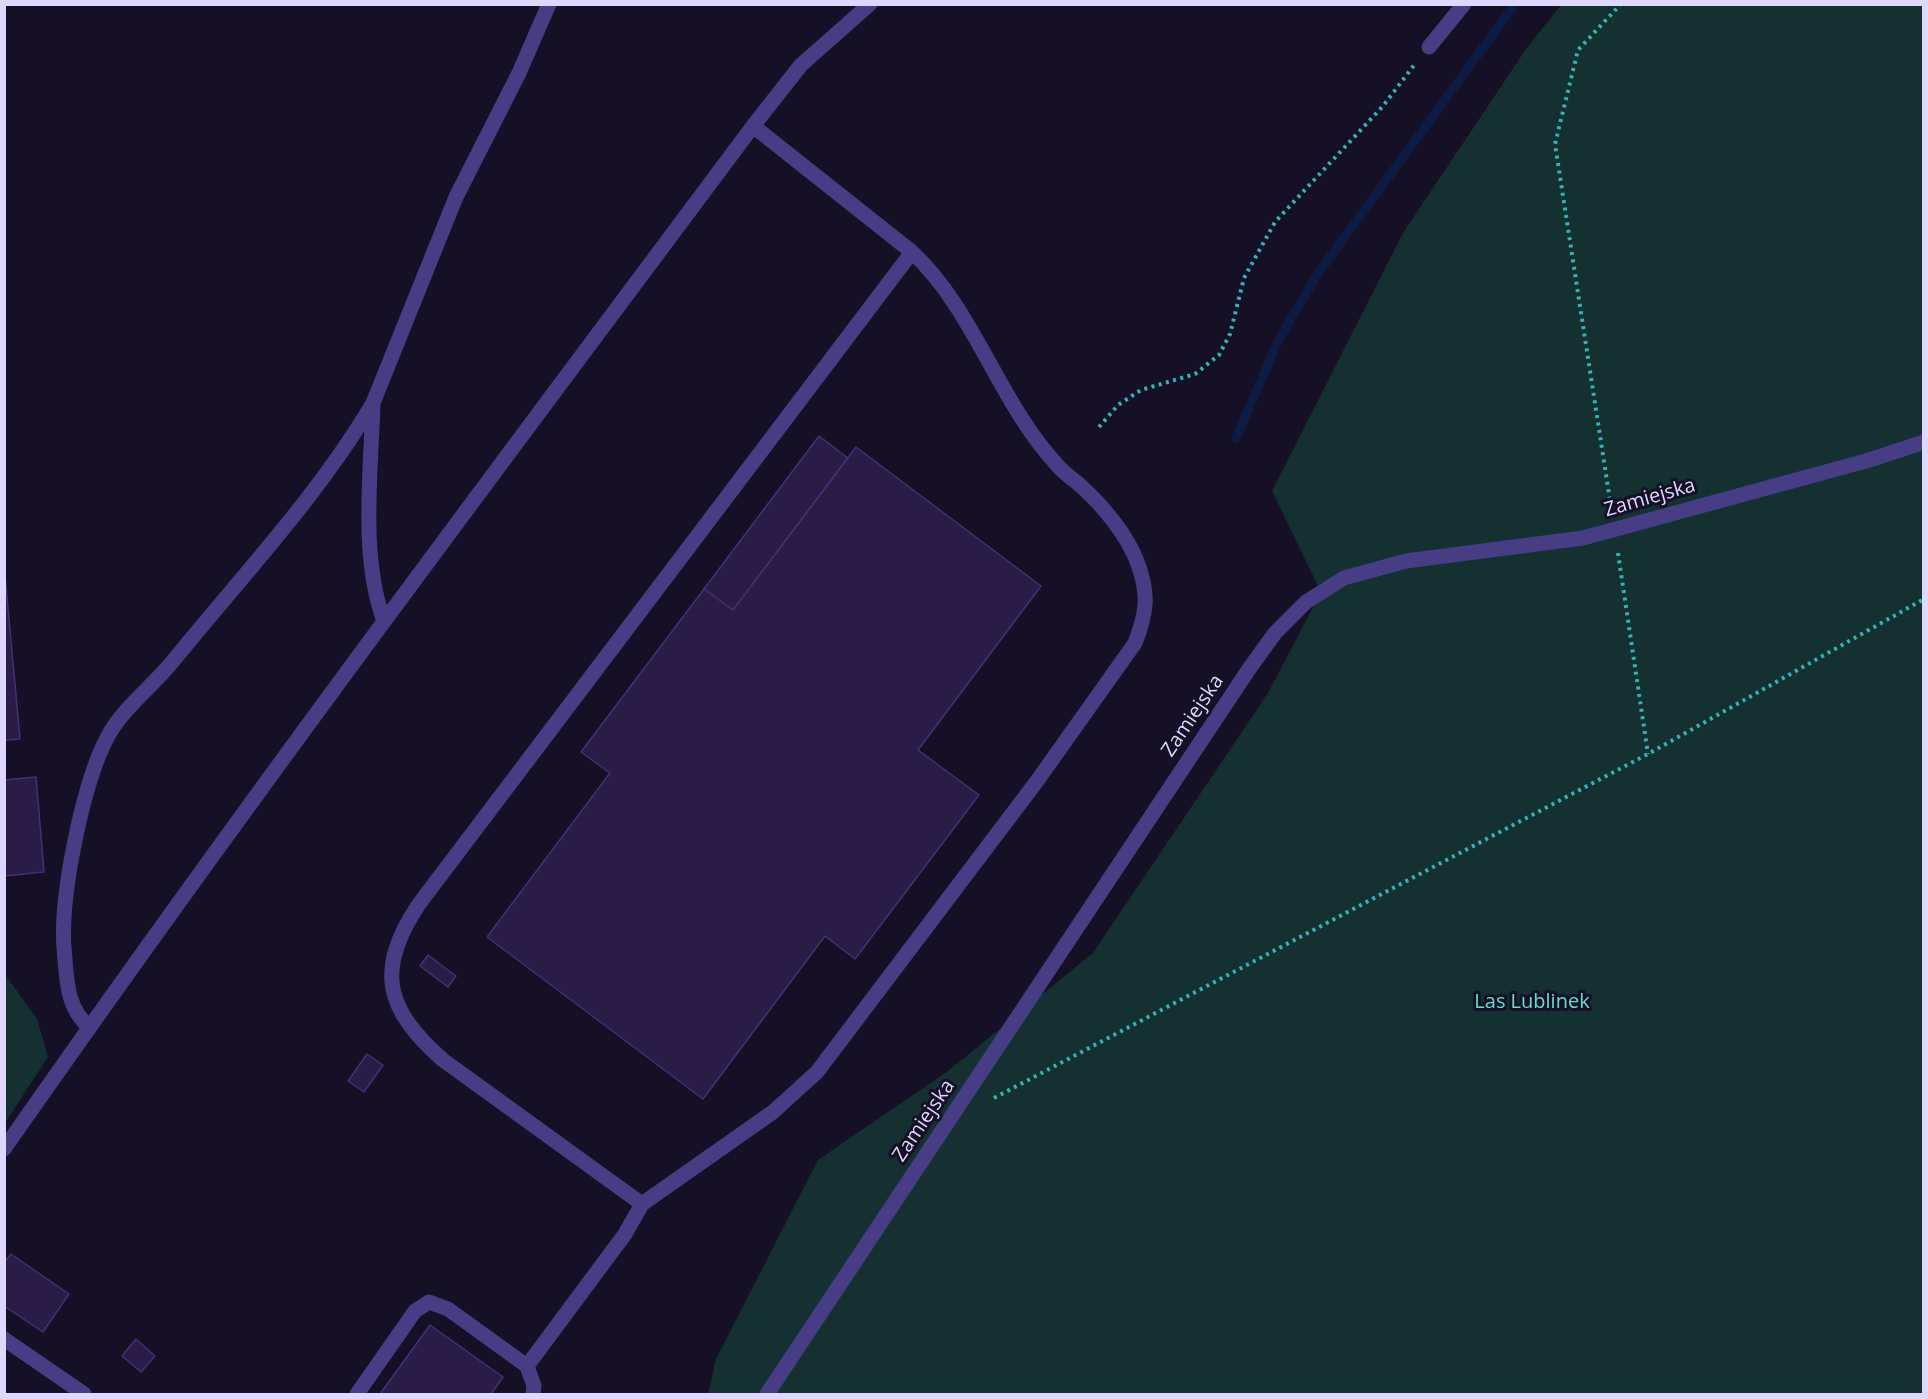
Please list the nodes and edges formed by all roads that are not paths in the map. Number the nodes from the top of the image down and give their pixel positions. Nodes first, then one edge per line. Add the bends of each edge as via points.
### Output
1 (549, 4) edge
2 (870, 4) edge
3 (1464, 4) edge
4 (1429, 47) road end
5 (753, 126) junction
6 (912, 252) junction
7 (374, 403) junction
8 (1923, 442) edge
9 (384, 621) junction
10 (90, 1027) junction
11 (4, 1149) edge
12 (642, 1204) junction
13 (4, 1339) edge
14 (527, 1366) junction
15 (84, 1395) edge
16 (357, 1395) edge
17 (533, 1395) edge
18 (767, 1395) edge

1 - 7 street via 456,197
2 - 5 street via 801,65
3 - 4 street
5 - 6 street
5 - 9 street
6 - 12 street via 929,267 957,304 1038,442 1114,523 1137,561 1146,593 1145,618 1135,643 1037,781 817,1072 773,1112
6 - 12 street via 482,819 419,904 396,946 391,968 393,991 401,1015 419,1039
7 - 9 street via 370,567 374,595
7 - 10 street via 347,447 109,733 96,761 86,796 63,929 72,1005
8 - 18 street, Zamiejska via 1582,538 1406,561 1344,578 1306,602 1275,633
9 - 10 street
10 - 11 street
12 - 14 street
13 - 15 street
14 - 16 street via 448,1309 429,1302 415,1311
14 - 17 street

